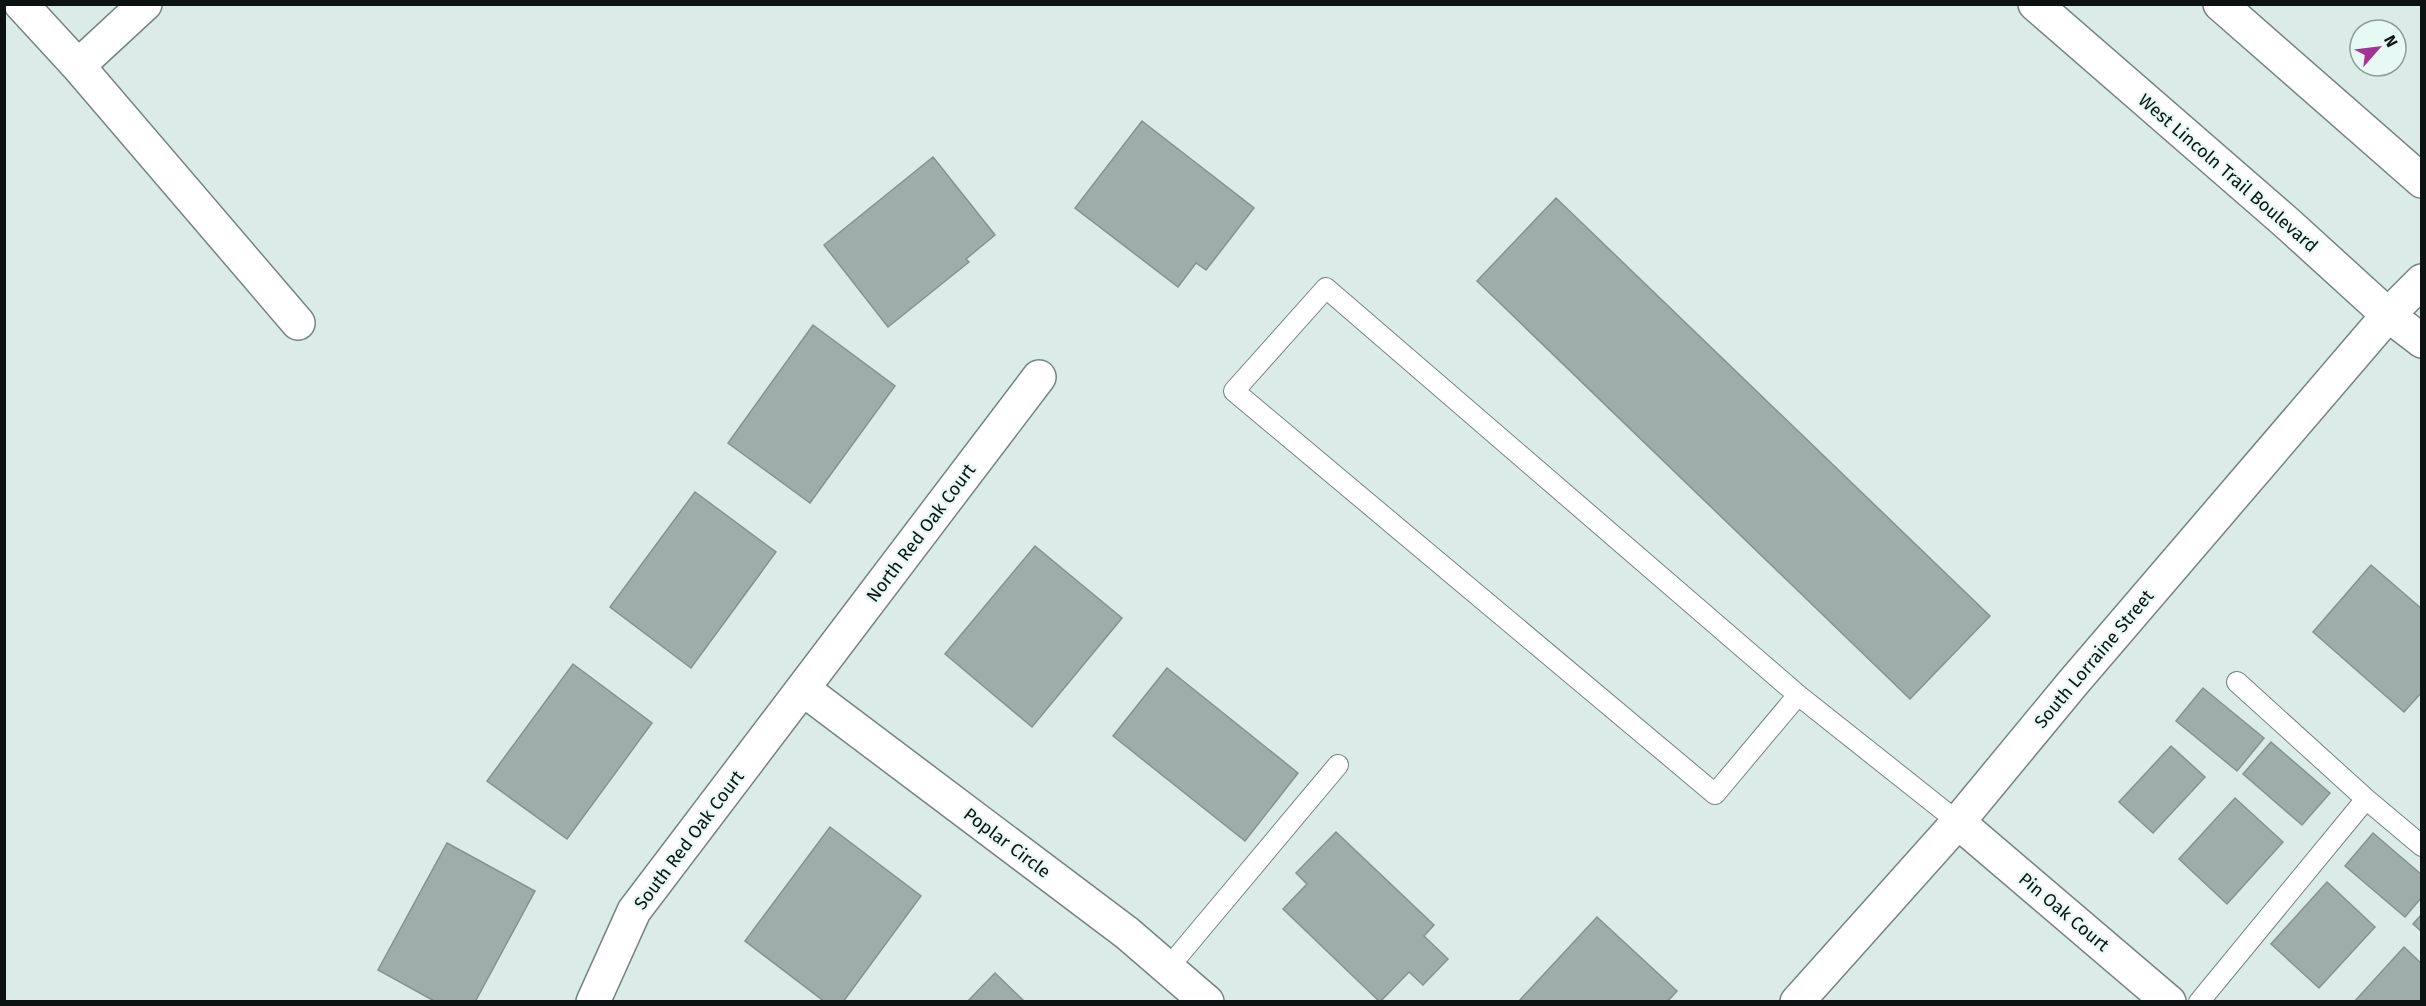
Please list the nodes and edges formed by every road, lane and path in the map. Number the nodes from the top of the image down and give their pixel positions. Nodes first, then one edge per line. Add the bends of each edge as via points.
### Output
1 (21, 4) edge
2 (145, 4) edge
3 (2035, 4) edge
4 (2220, 4) edge
5 (78, 66) junction
6 (2421, 181) edge
7 (2421, 281) edge
8 (2388, 315) junction
9 (298, 322) dead end
10 (2421, 341) edge
11 (1039, 377) dead end
12 (2237, 682) dead end
13 (803, 689) junction
14 (1798, 695) junction
15 (1338, 765) dead end
16 (2366, 799) junction
17 (1958, 822) junction
18 (2421, 846) edge
19 (1168, 968) junction
20 (593, 1002) edge
21 (1207, 1002) edge
22 (1797, 1002) edge
23 (2169, 1002) edge
24 (2199, 1002) edge

1 - 5 street
2 - 5 street
3 - 8 street, West Lincoln Trail Boulevard
4 - 6 street
5 - 9 street
7 - 8 street, South Lorraine Street
8 - 10 street, West Lincoln Trail Boulevard
8 - 17 street, South Lorraine Street
11 - 13 street, North Red Oak Court
12 - 16 lane
13 - 19 street, Poplar Circle
13 - 20 street, South Red Oak Court via 634,911
14 - 14 lane via 1326,288 1234,391 1715,794
14 - 17 lane
15 - 19 lane
16 - 18 lane
16 - 24 lane
17 - 22 street, South Lorraine Street
17 - 23 street, Pin Oak Court
19 - 21 street, Poplar Circle

